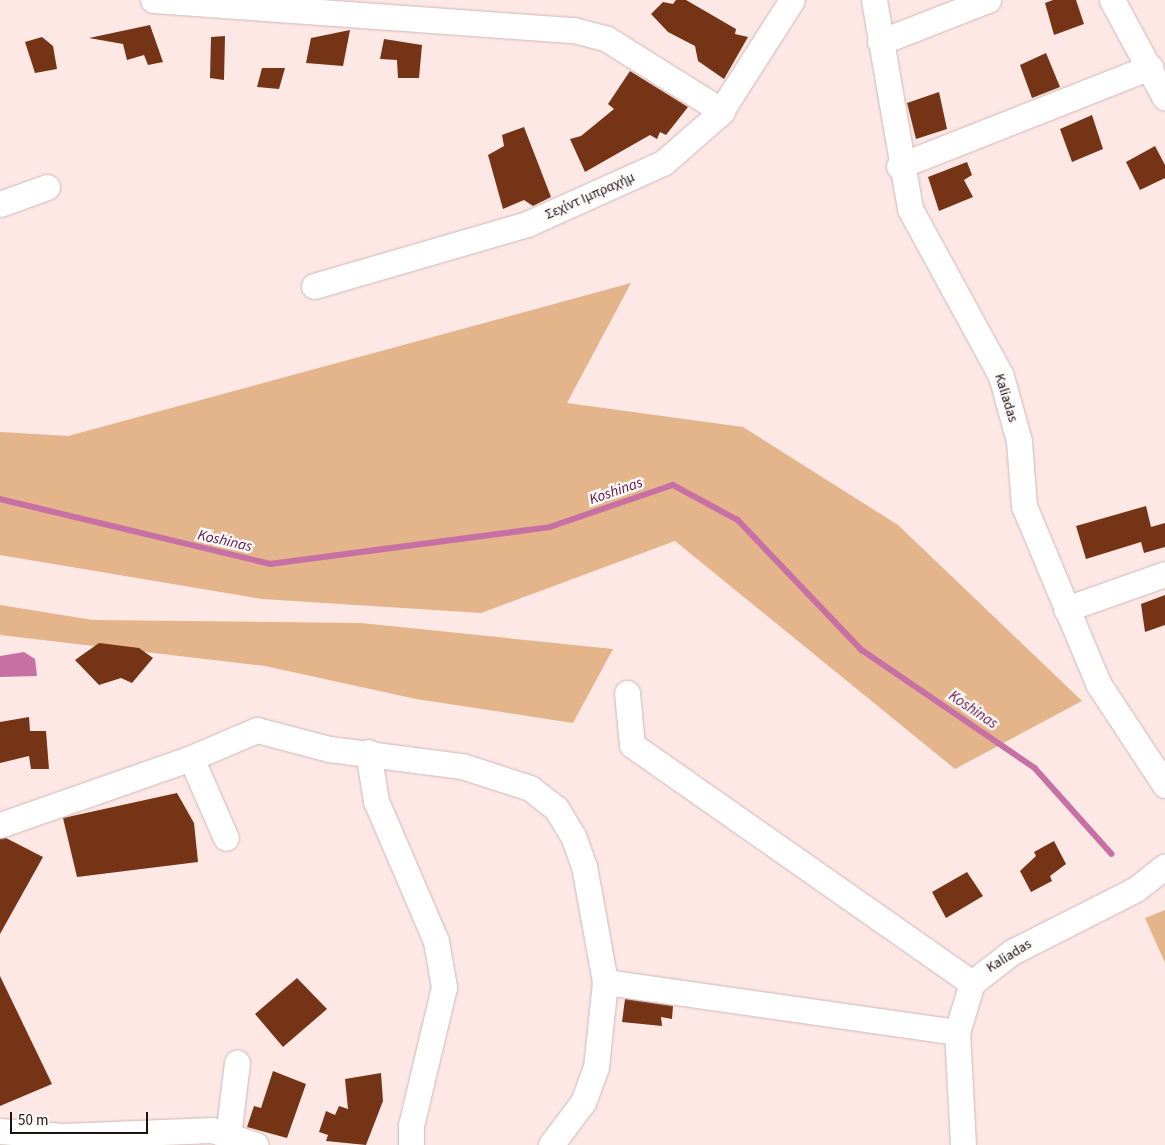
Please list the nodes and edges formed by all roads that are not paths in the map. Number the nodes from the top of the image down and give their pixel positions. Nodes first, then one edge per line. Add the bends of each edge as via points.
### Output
1 (154, 0) edge
2 (792, 0) edge
3 (874, 0) edge
4 (988, 0) edge
5 (1112, 0) edge
6 (880, 42) junction
7 (1150, 67) junction
8 (1165, 98) edge
9 (722, 111) junction
10 (899, 166) junction
11 (47, 187) dead end
12 (0, 204) edge
13 (314, 286) dead end
14 (1165, 574) edge
15 (1066, 609) junction
16 (627, 693) dead end
17 (368, 752) junction
18 (192, 758) junction
19 (1165, 785) edge
20 (0, 825) edge
21 (226, 838) dead end
22 (1165, 866) edge
23 (605, 982) junction
24 (972, 983) junction
25 (957, 1032) junction
26 (237, 1063) dead end
27 (0, 1131) edge
28 (228, 1136) junction
29 (256, 1145) edge
30 (411, 1145) edge
31 (550, 1145) edge
32 (963, 1145) edge

1 - 9 street via 574,30 607,39
2 - 9 street, Σεχίντ Ιμπραχήμ
3 - 6 street, Kaliadas
4 - 6 street
5 - 7 street
6 - 10 street, Kaliadas
7 - 8 street
7 - 10 street
9 - 13 street, Σεχίντ Ιμπραχήμ via 663,164 527,224
10 - 15 street, Kaliadas via 921,234 1001,376 1019,441 1024,506
11 - 12 street
14 - 15 street
15 - 19 street, Kaliadas via 1099,685
16 - 24 street via 632,745
17 - 18 street via 329,749 257,730
17 - 23 street via 500,776 530,788 556,808 584,866
17 - 30 street via 376,801 436,941 444,987 411,1125
18 - 20 street
18 - 21 street
22 - 24 street, Kaliadas via 1136,889 1012,952
23 - 25 street
23 - 31 street via 596,1067 583,1102
24 - 25 street, Kaliadas
25 - 32 street, Kaliadas
26 - 28 street
27 - 28 street via 63,1136 212,1130
28 - 29 street

